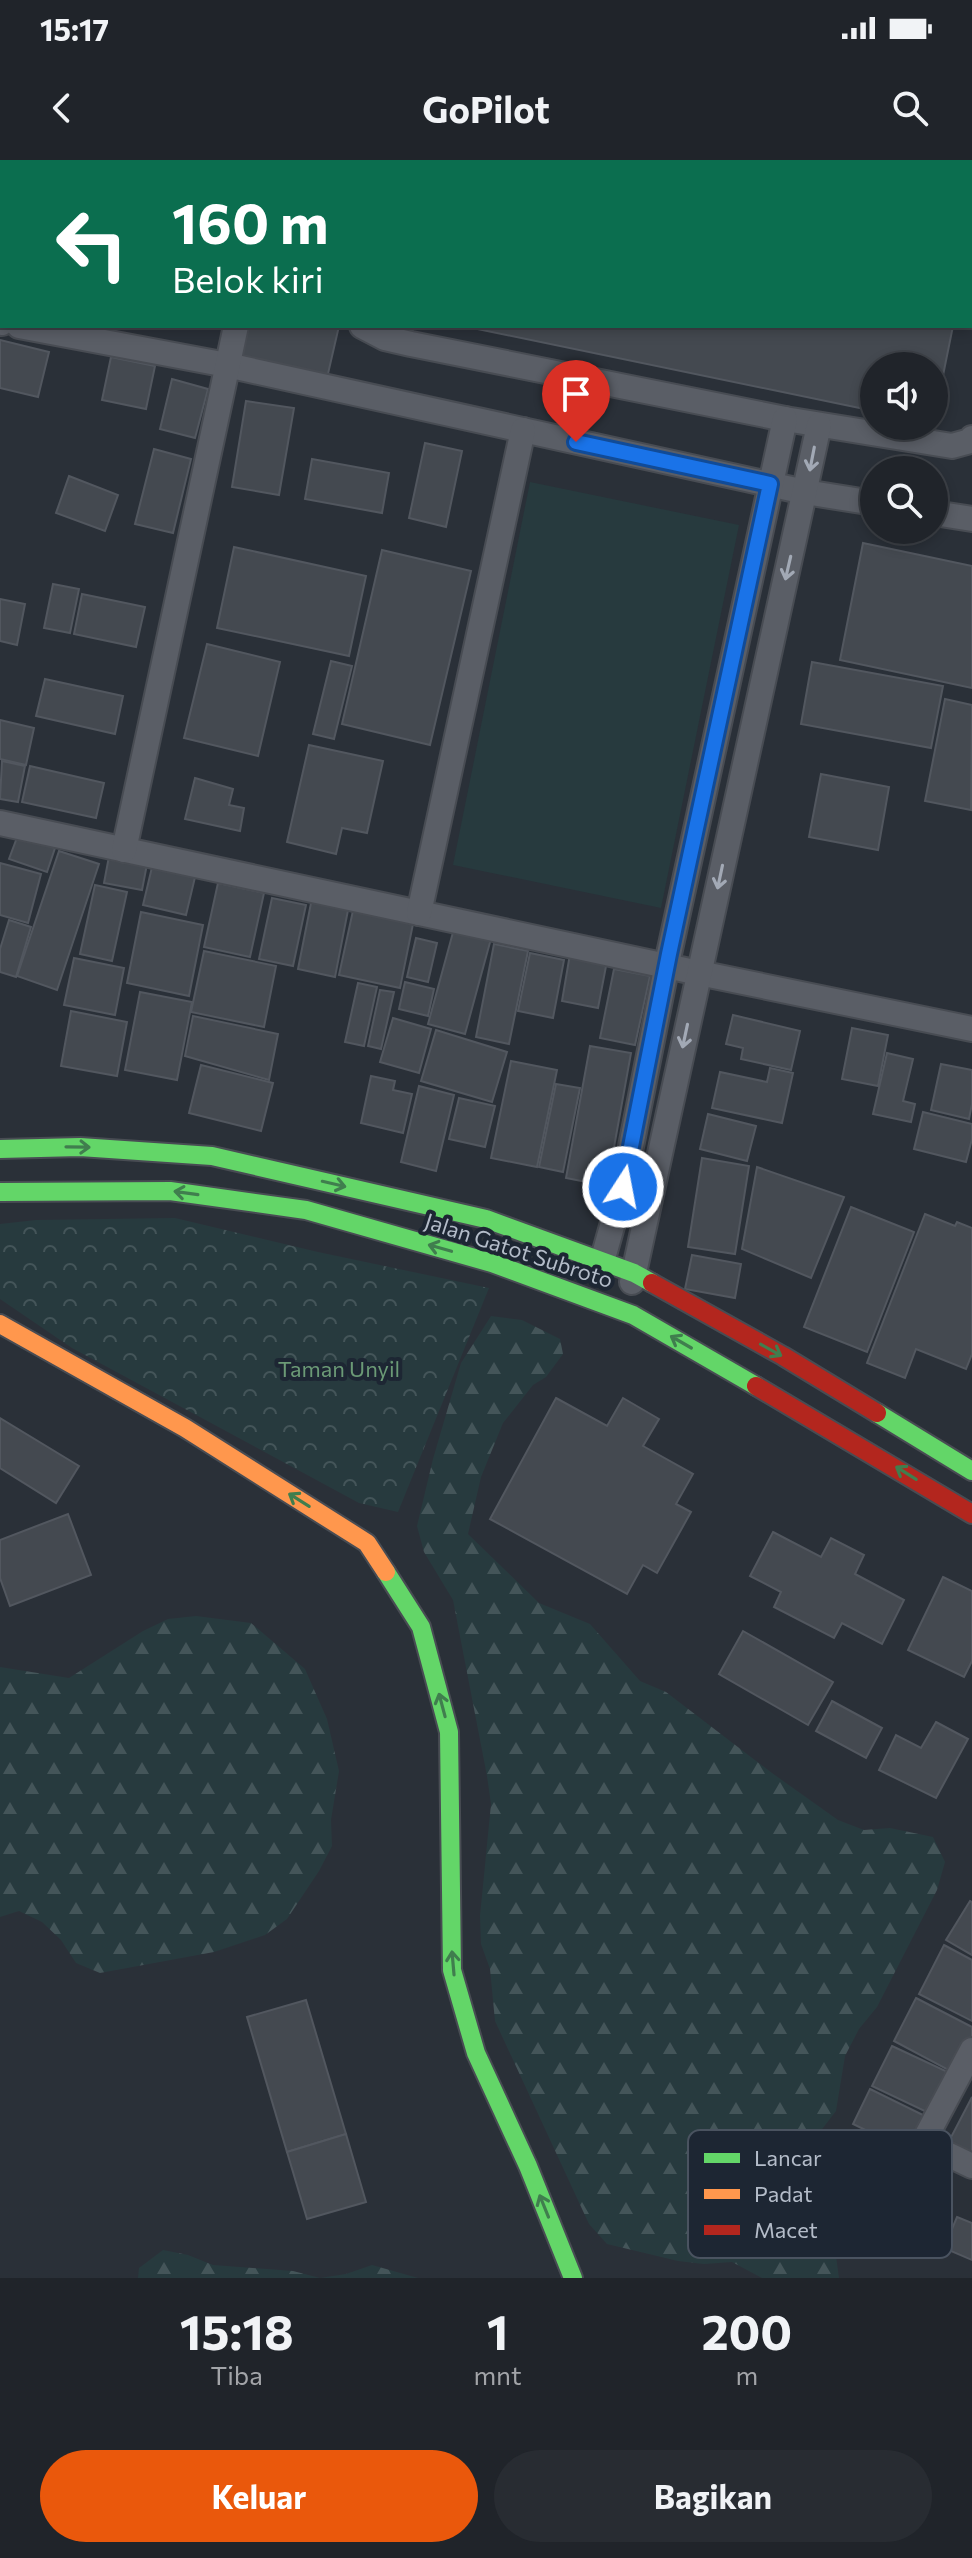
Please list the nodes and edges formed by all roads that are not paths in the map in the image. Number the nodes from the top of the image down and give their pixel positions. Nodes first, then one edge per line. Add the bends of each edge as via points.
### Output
1 (30, 328) edge
2 (236, 328) edge
3 (366, 328) edge
4 (227, 365) junction
5 (785, 419) junction
6 (819, 425) junction
7 (523, 430) junction
8 (972, 438) edge
9 (770, 484) junction
10 (805, 492) junction
11 (860, 501) edge
12 (948, 515) edge
13 (972, 519) edge
14 (701, 813) junction
15 (733, 819) junction
16 (0, 823) edge
17 (124, 850) junction
18 (419, 913) junction
19 (667, 966) junction
20 (699, 973) junction
21 (972, 1029) edge
22 (0, 1149) edge
23 (0, 1192) edge
24 (602, 1263) junction
25 (634, 1273) junction
26 (591, 1299) junction
27 (624, 1311) junction
28 (0, 1324) edge
29 (972, 1471) edge
30 (972, 1514) edge
31 (972, 2050) edge
32 (929, 2130) edge
33 (952, 2156) edge
34 (972, 2166) edge
35 (573, 2278) edge

1 - 4 street
2 - 4 street
3 - 5 street via 411,344
4 - 7 street
4 - 17 street
5 - 6 street
5 - 9 street
6 - 8 street via 952,446
6 -> 10 street
7 - 9 street
7 - 18 street
9 - 10 street
9 - 14 street
10 - 11 street
10 -> 15 street
12 - 13 street
14 - 15 street
14 - 19 street
15 -> 20 street
16 - 17 street
17 - 18 street
18 - 19 street
19 - 20 street
19 - 24 street via 623,1187
20 - 21 street
20 -> 25 street
22 -> 24 main road, Jalan Gatot Subroto via 80,1147 212,1156 486,1219
26 -> 23 main road, Jalan Gatot Subroto via 492,1263 306,1210 170,1191
24 - 25 main road, Jalan Gatot Subroto
24 - 26 street
25 - 27 street
25 -> 29 main road, Jalan Gatot Subroto
26 - 27 main road, Jalan Gatot Subroto
30 -> 27 main road, Jalan Gatot Subroto
35 -> 28 main road via 476,2053 452,1970 449,1732 421,1627 367,1543 185,1428
31 - 32 street
33 - 34 street

